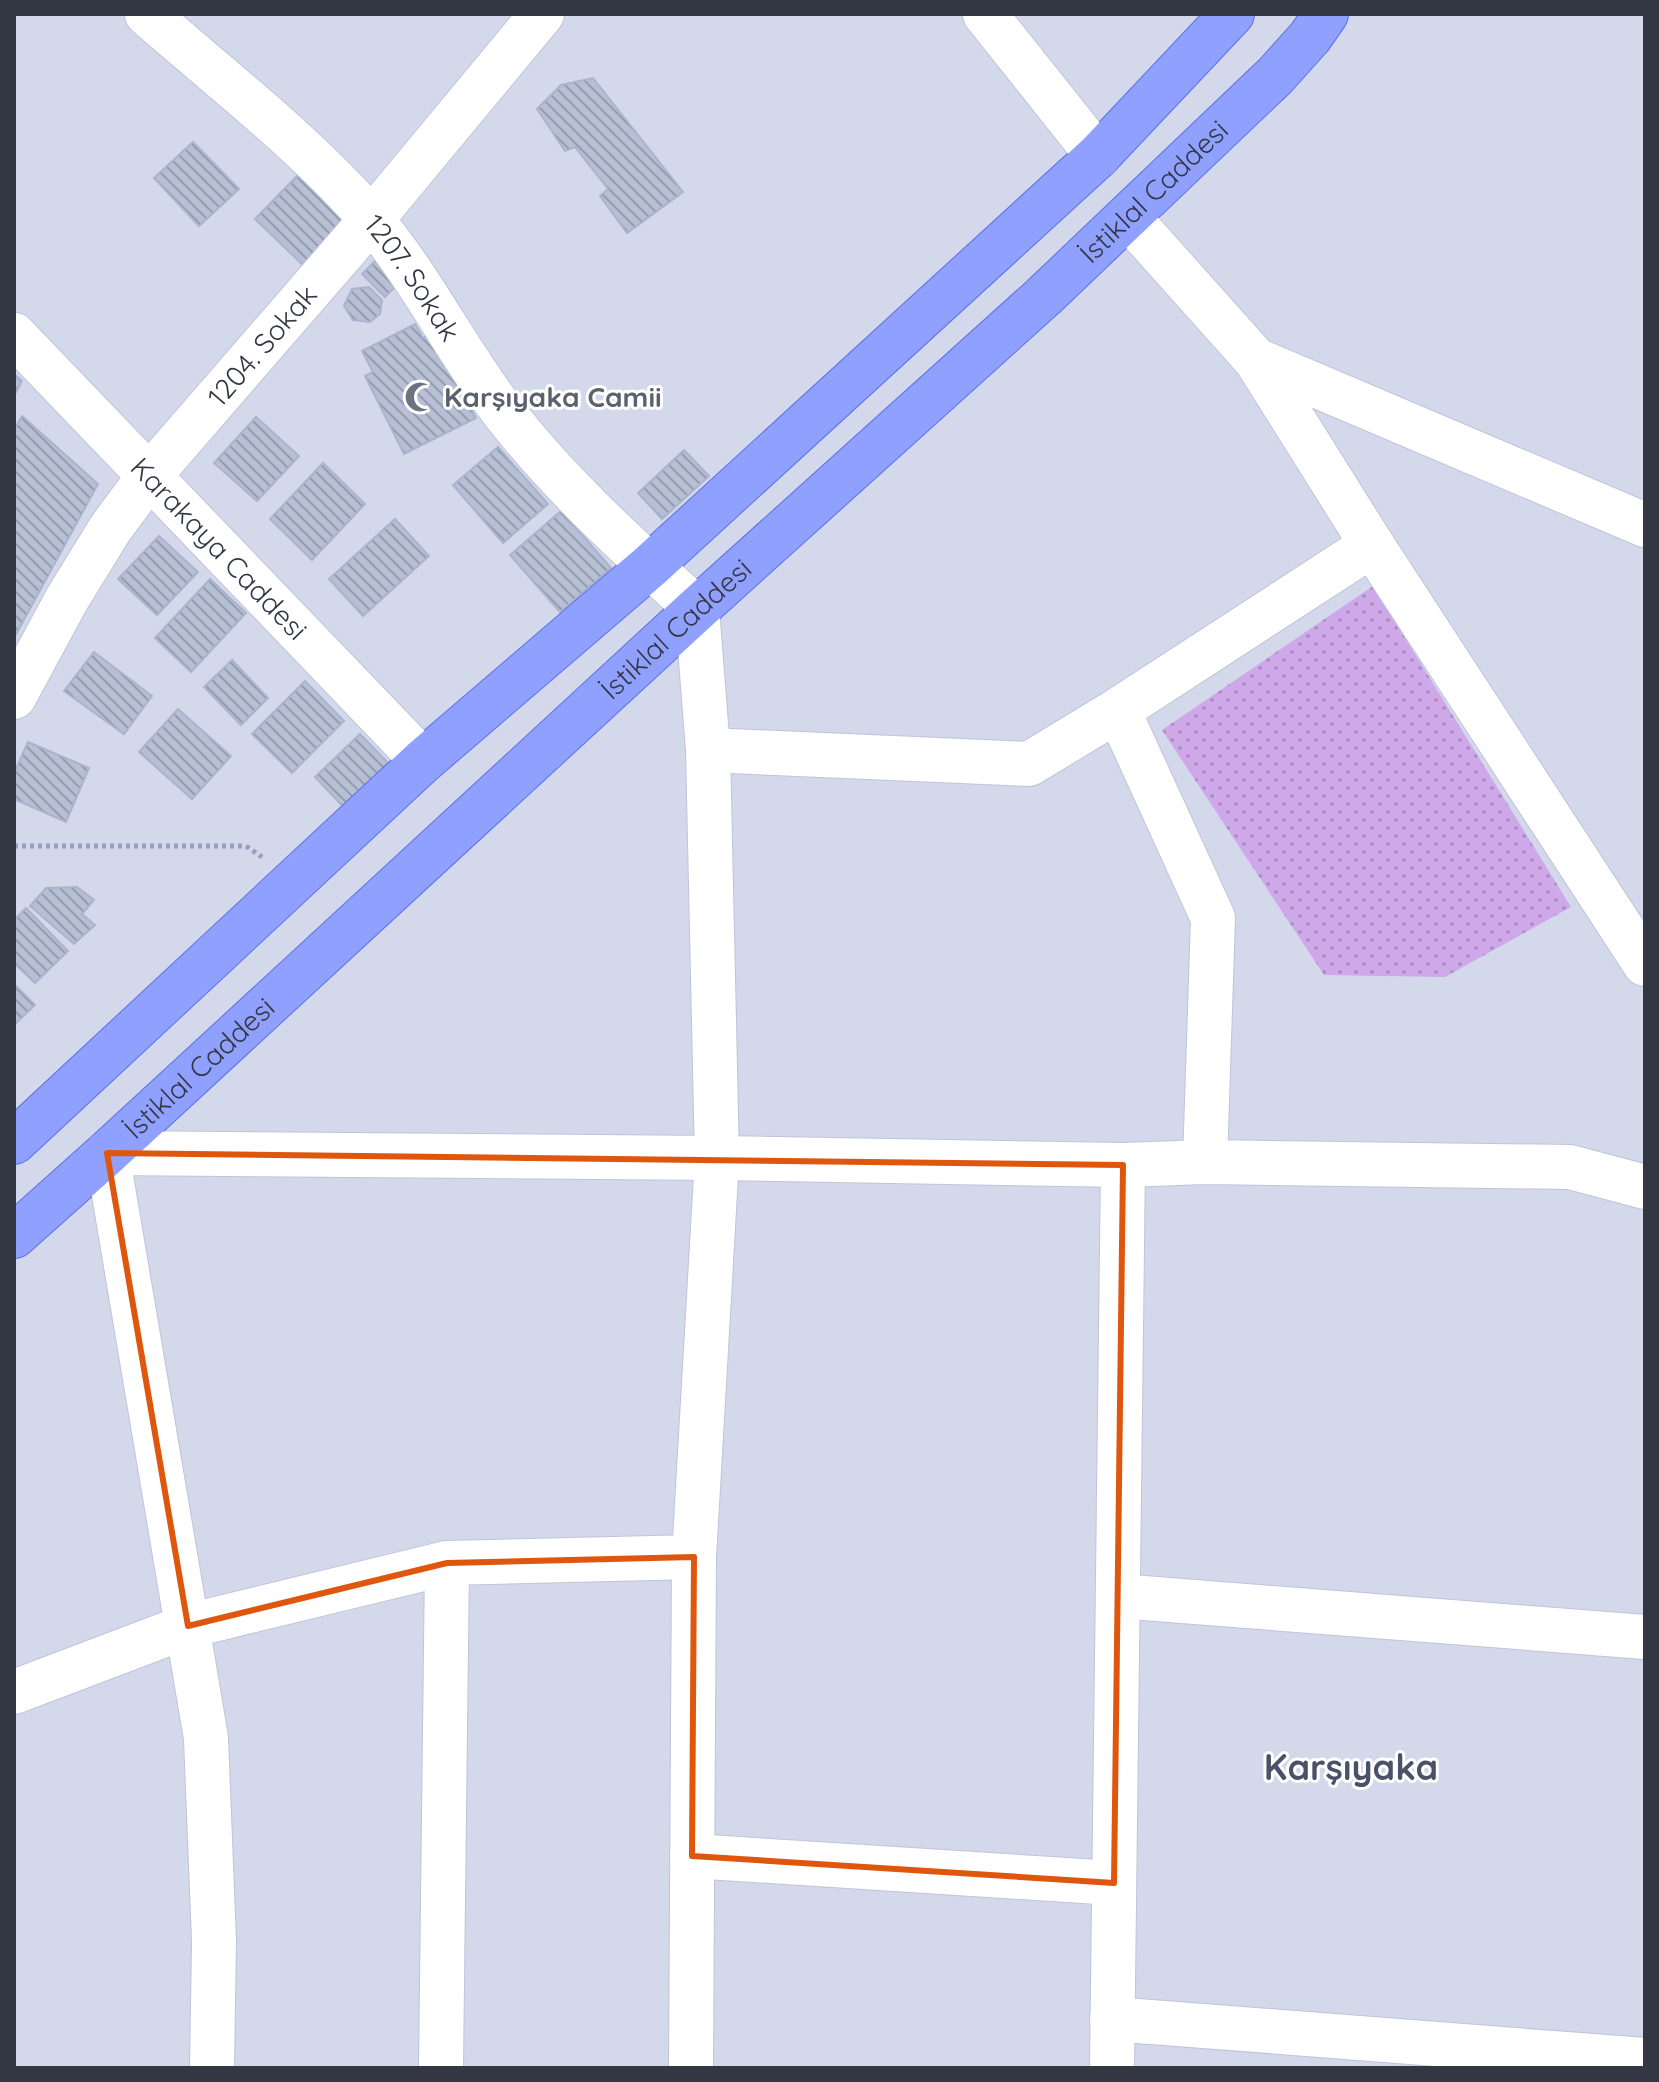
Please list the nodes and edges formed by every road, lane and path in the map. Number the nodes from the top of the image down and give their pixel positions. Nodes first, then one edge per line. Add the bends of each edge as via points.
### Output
1 (147, 14) edge
2 (542, 14) edge
3 (985, 14) edge
4 (1232, 14) edge
5 (1326, 14) edge
6 (1098, 156) junction
7 (1128, 217) junction
8 (371, 220) junction
9 (14, 335) edge
10 (1256, 360) junction
11 (150, 475) junction
12 (1645, 525) edge
13 (1372, 545) junction
14 (650, 566) junction
15 (697, 609) junction
16 (14, 697) edge
17 (1118, 710) junction
18 (708, 750) junction
19 (423, 761) junction
20 (14, 846) edge
21 (295, 880) junction
22 (1645, 964) edge
23 (18, 1133) edge
24 (107, 1153) junction
25 (717, 1158) junction
26 (1205, 1162) junction
27 (1123, 1165) junction
28 (1645, 1187) edge
29 (14, 1236) edge
30 (694, 1557) junction
31 (447, 1563) junction
32 (1118, 1596) junction
33 (188, 1626) junction
34 (1645, 1637) edge
35 (14, 1692) edge
36 (692, 1856) junction
37 (1114, 1883) junction
38 (1112, 2019) junction
39 (1645, 2060) edge
40 (212, 2068) edge
41 (441, 2068) edge
42 (691, 2068) edge
43 (1112, 2068) edge

1 - 8 street, 1207. Sokak via 284,134
2 - 8 street, 1204. Sokak
3 - 6 street
4 - 6 main road
5 - 7 main road, İstiklal Caddesi via 1275,76
6 - 14 main road
7 - 10 street
7 - 15 main road, İstiklal Caddesi
8 - 11 street, 1204. Sokak
8 - 14 street, 1207. Sokak via 538,455
9 - 11 street, Karakaya Caddesi
10 - 12 street
10 - 13 street
11 - 16 street, 1204. Sokak via 67,599
11 - 19 street, Karakaya Caddesi
13 - 17 street
13 - 22 street
14 - 15 street, 1207. Sokak
14 - 19 main road
15 - 18 street
15 - 24 main road, İstiklal Caddesi
17 - 18 street via 1029,764
17 - 26 street via 1213,918
18 - 25 street
19 - 21 main road
20 - 21 path via 246,846
21 - 23 main road
24 - 25 street
24 - 29 main road, İstiklal Caddesi
24 - 33 street
25 - 27 street
25 - 30 street
26 - 27 street
26 - 28 street via 1570,1167
27 - 32 street
30 - 31 street
30 - 36 street
31 - 33 street
31 - 41 street
32 - 34 street
32 - 37 street
33 - 35 street
33 - 40 street via 206,1738 214,1941
36 - 37 street
36 - 42 street
37 - 38 street
38 - 39 street
38 - 43 street

